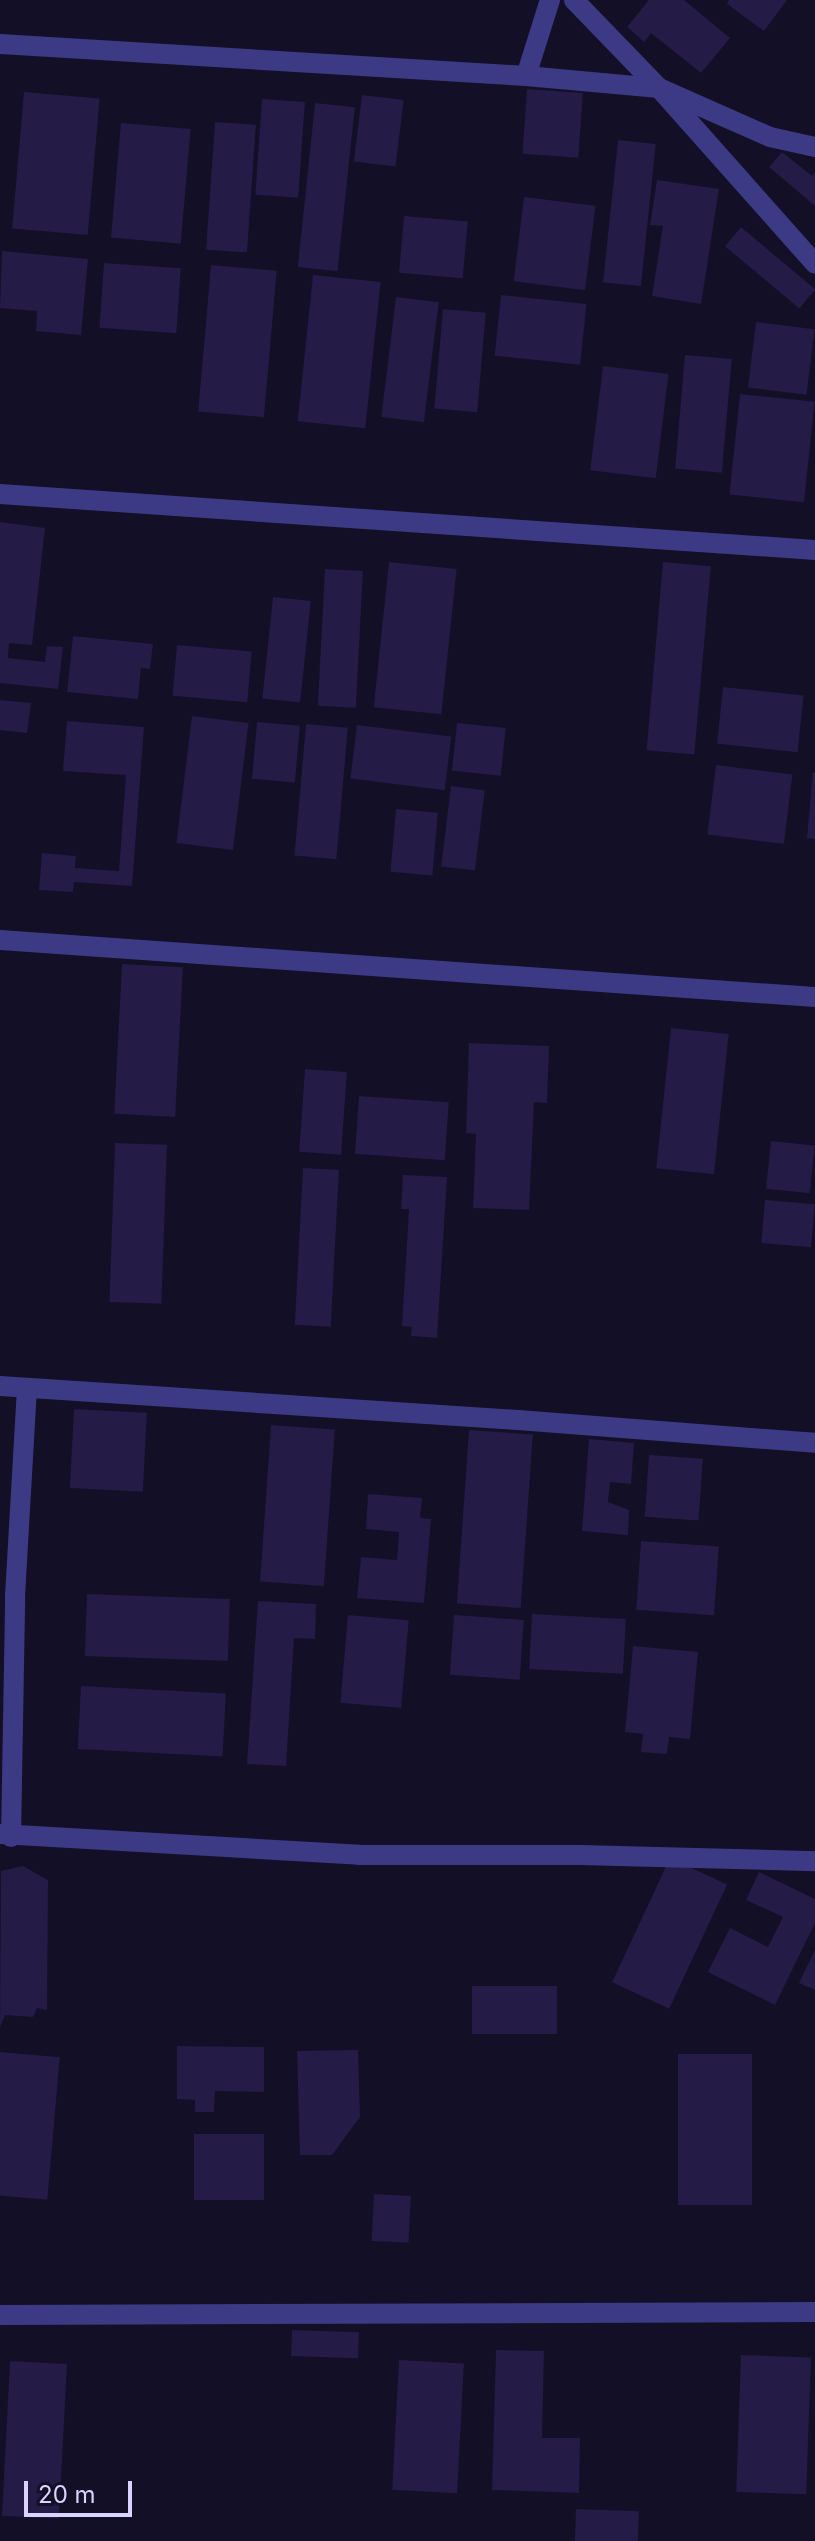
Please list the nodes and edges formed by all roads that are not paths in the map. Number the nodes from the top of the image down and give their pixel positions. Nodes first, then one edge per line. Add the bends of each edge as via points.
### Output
1 (550, 0) edge
2 (574, 0) edge
3 (0, 44) edge
4 (526, 76) junction
5 (659, 88) junction
6 (815, 147) edge
7 (815, 264) edge
8 (0, 494) edge
9 (815, 550) edge
10 (0, 940) edge
11 (815, 997) edge
12 (0, 1386) edge
13 (27, 1388) junction
14 (815, 1443) edge
15 (5, 1836) edge
16 (815, 1861) edge
17 (815, 2312) edge
18 (0, 2315) edge

1 - 4 street
2 - 5 street
3 - 4 street
4 - 5 street
5 - 6 street via 770,137
5 - 7 street
8 - 9 street
10 - 11 street
12 - 13 street
13 - 14 street
13 - 15 street
15 - 16 street via 359,1855
17 - 18 street

